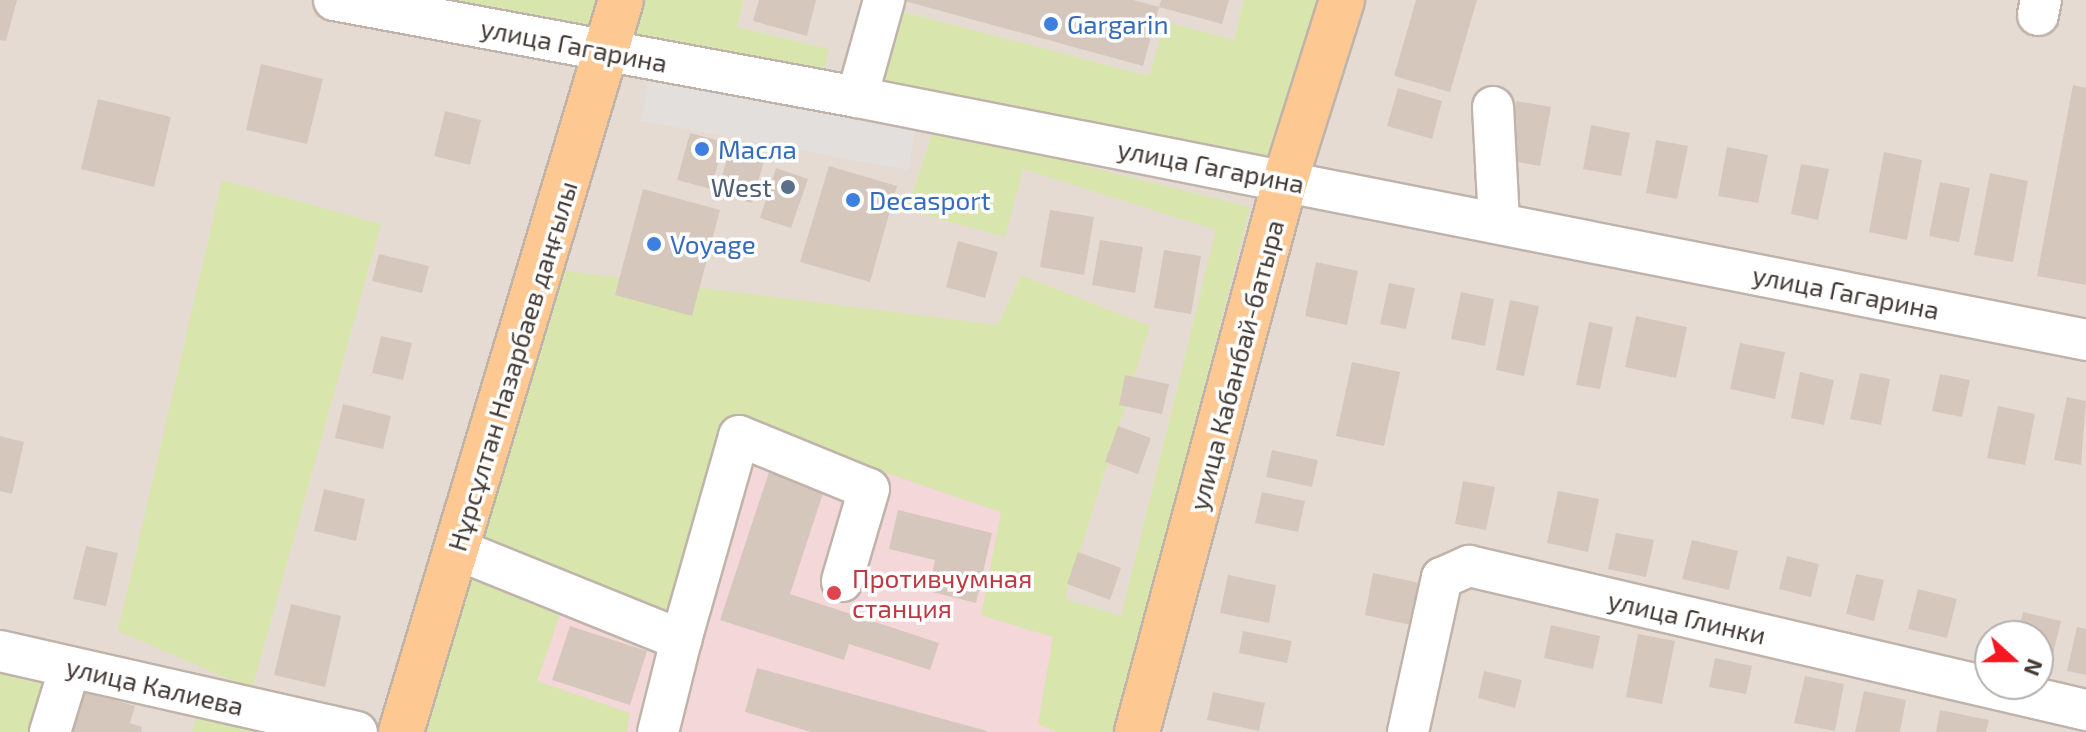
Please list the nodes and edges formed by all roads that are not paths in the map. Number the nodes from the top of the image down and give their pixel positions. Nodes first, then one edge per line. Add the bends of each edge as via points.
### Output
1 (334, 0) edge
2 (621, 0) edge
3 (884, 0) edge
4 (1342, 0) edge
5 (607, 51) junction
6 (857, 97) junction
7 (1493, 107) dead end
8 (1285, 181) junction
9 (1499, 223) junction
10 (2086, 340) edge
11 (456, 549) junction
12 (842, 581) dead end
13 (681, 640) junction
14 (0, 651) edge
15 (70, 667) junction
16 (2086, 710) edge
17 (50, 732) edge
18 (357, 732) edge
19 (401, 732) edge
20 (658, 732) edge
21 (1137, 732) edge
22 (1408, 732) edge

1 - 5 street, улица Гагарина
2 - 5 main road, Нұрсұлтан Назарбаев даңғылы
3 - 6 street
4 - 8 main road, улица Кабанбай-батыра
5 - 6 street, улица Гагарина
5 - 11 main road, Нұрсұлтан Назарбаев даңғылы
6 - 8 street, улица Гагарина
7 - 9 street
8 - 9 street, улица Гагарина
8 - 21 main road, улица Кабанбай-батыра
9 - 10 street, улица Гагарина
11 - 13 street
11 - 19 main road, Нұрсұлтан Назарбаев даңғылы
12 - 13 street via 869,489 739,436
13 - 20 street
14 - 15 street, улица Калиева
15 - 17 street
15 - 18 street, улица Калиева
16 - 22 street, улица Глинки via 1469,566 1442,578

